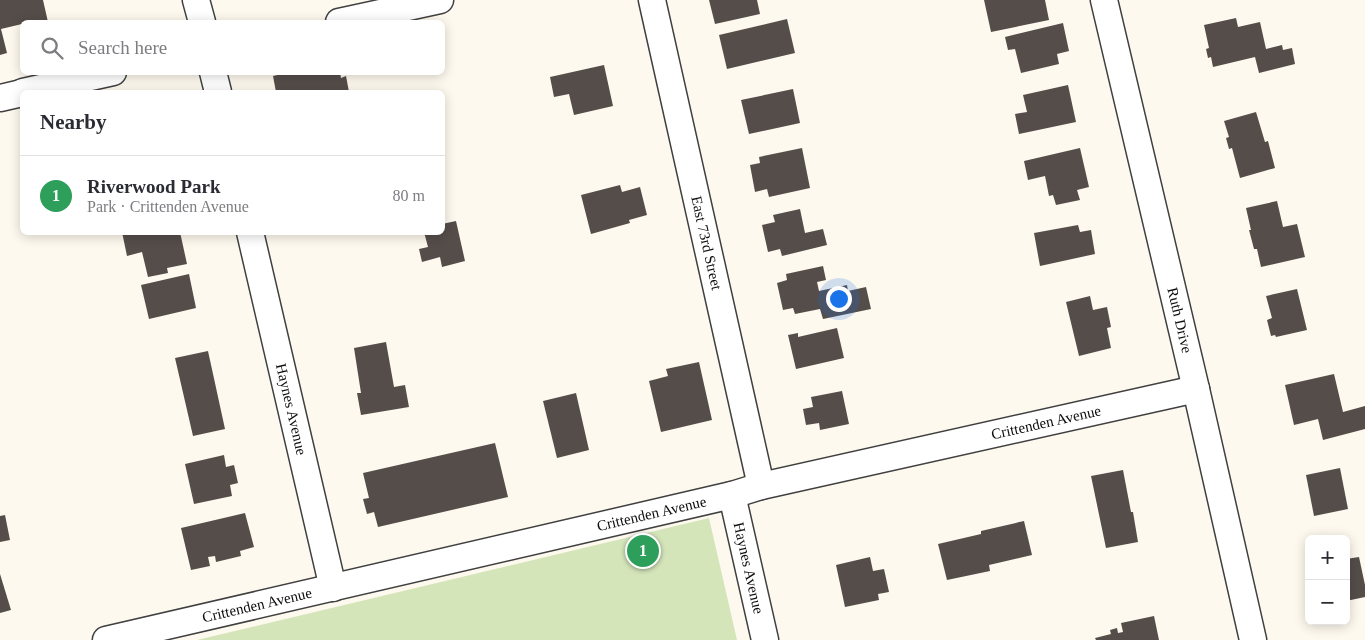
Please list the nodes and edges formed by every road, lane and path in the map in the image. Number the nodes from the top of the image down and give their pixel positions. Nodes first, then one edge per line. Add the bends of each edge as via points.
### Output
1 (196, 0) edge
2 (652, 0) edge
3 (1104, 0) edge
4 (431, 1) edge
5 (201, 20) edge
6 (348, 20) edge
7 (100, 75) edge
8 (214, 75) edge
9 (36, 90) edge
10 (218, 90) edge
11 (20, 94) edge
12 (0, 98) edge
13 (251, 235) edge
14 (1196, 390) junction
15 (761, 486) junction
16 (732, 496) junction
17 (333, 588) junction
18 (106, 640) edge
19 (765, 640) edge
20 (1253, 640) edge

1 - 5 street
2 - 15 street, East 73rd Street
3 - 14 street, Ruth Drive
4 - 6 street
7 - 9 street
8 - 10 street
11 - 12 street
13 - 17 street, Haynes Avenue
14 - 15 street, Crittenden Avenue
14 - 20 street, Ruth Drive
15 - 16 street, Crittenden Avenue
16 - 17 street, Crittenden Avenue
16 - 19 street, Haynes Avenue
17 - 18 street, Crittenden Avenue

